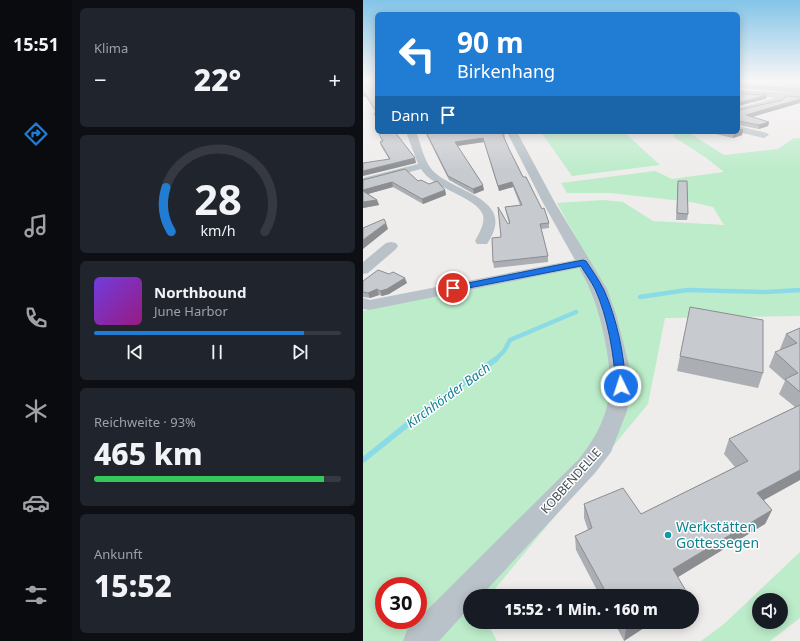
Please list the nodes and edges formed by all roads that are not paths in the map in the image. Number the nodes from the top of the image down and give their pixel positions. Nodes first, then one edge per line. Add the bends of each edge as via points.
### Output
1 (740, 129) edge
2 (412, 134) edge
3 (513, 134) edge
4 (764, 135) dead end
5 (425, 165) junction
6 (363, 181) edge
7 (482, 241) dead end
8 (391, 246) dead end
9 (583, 263) junction
10 (363, 270) edge
11 (363, 303) edge
12 (418, 641) edge

1 - 4 street
2 - 5 street
3 - 9 street, KOBBENDELLE
5 - 6 street
5 - 7 street via 435,178 483,204 491,222 489,231
8 - 10 street
9 - 11 street via 369,305
9 - 12 street, KOBBENDELLE via 599,289 608,314 620,365 620,400 612,426 603,445 587,466

